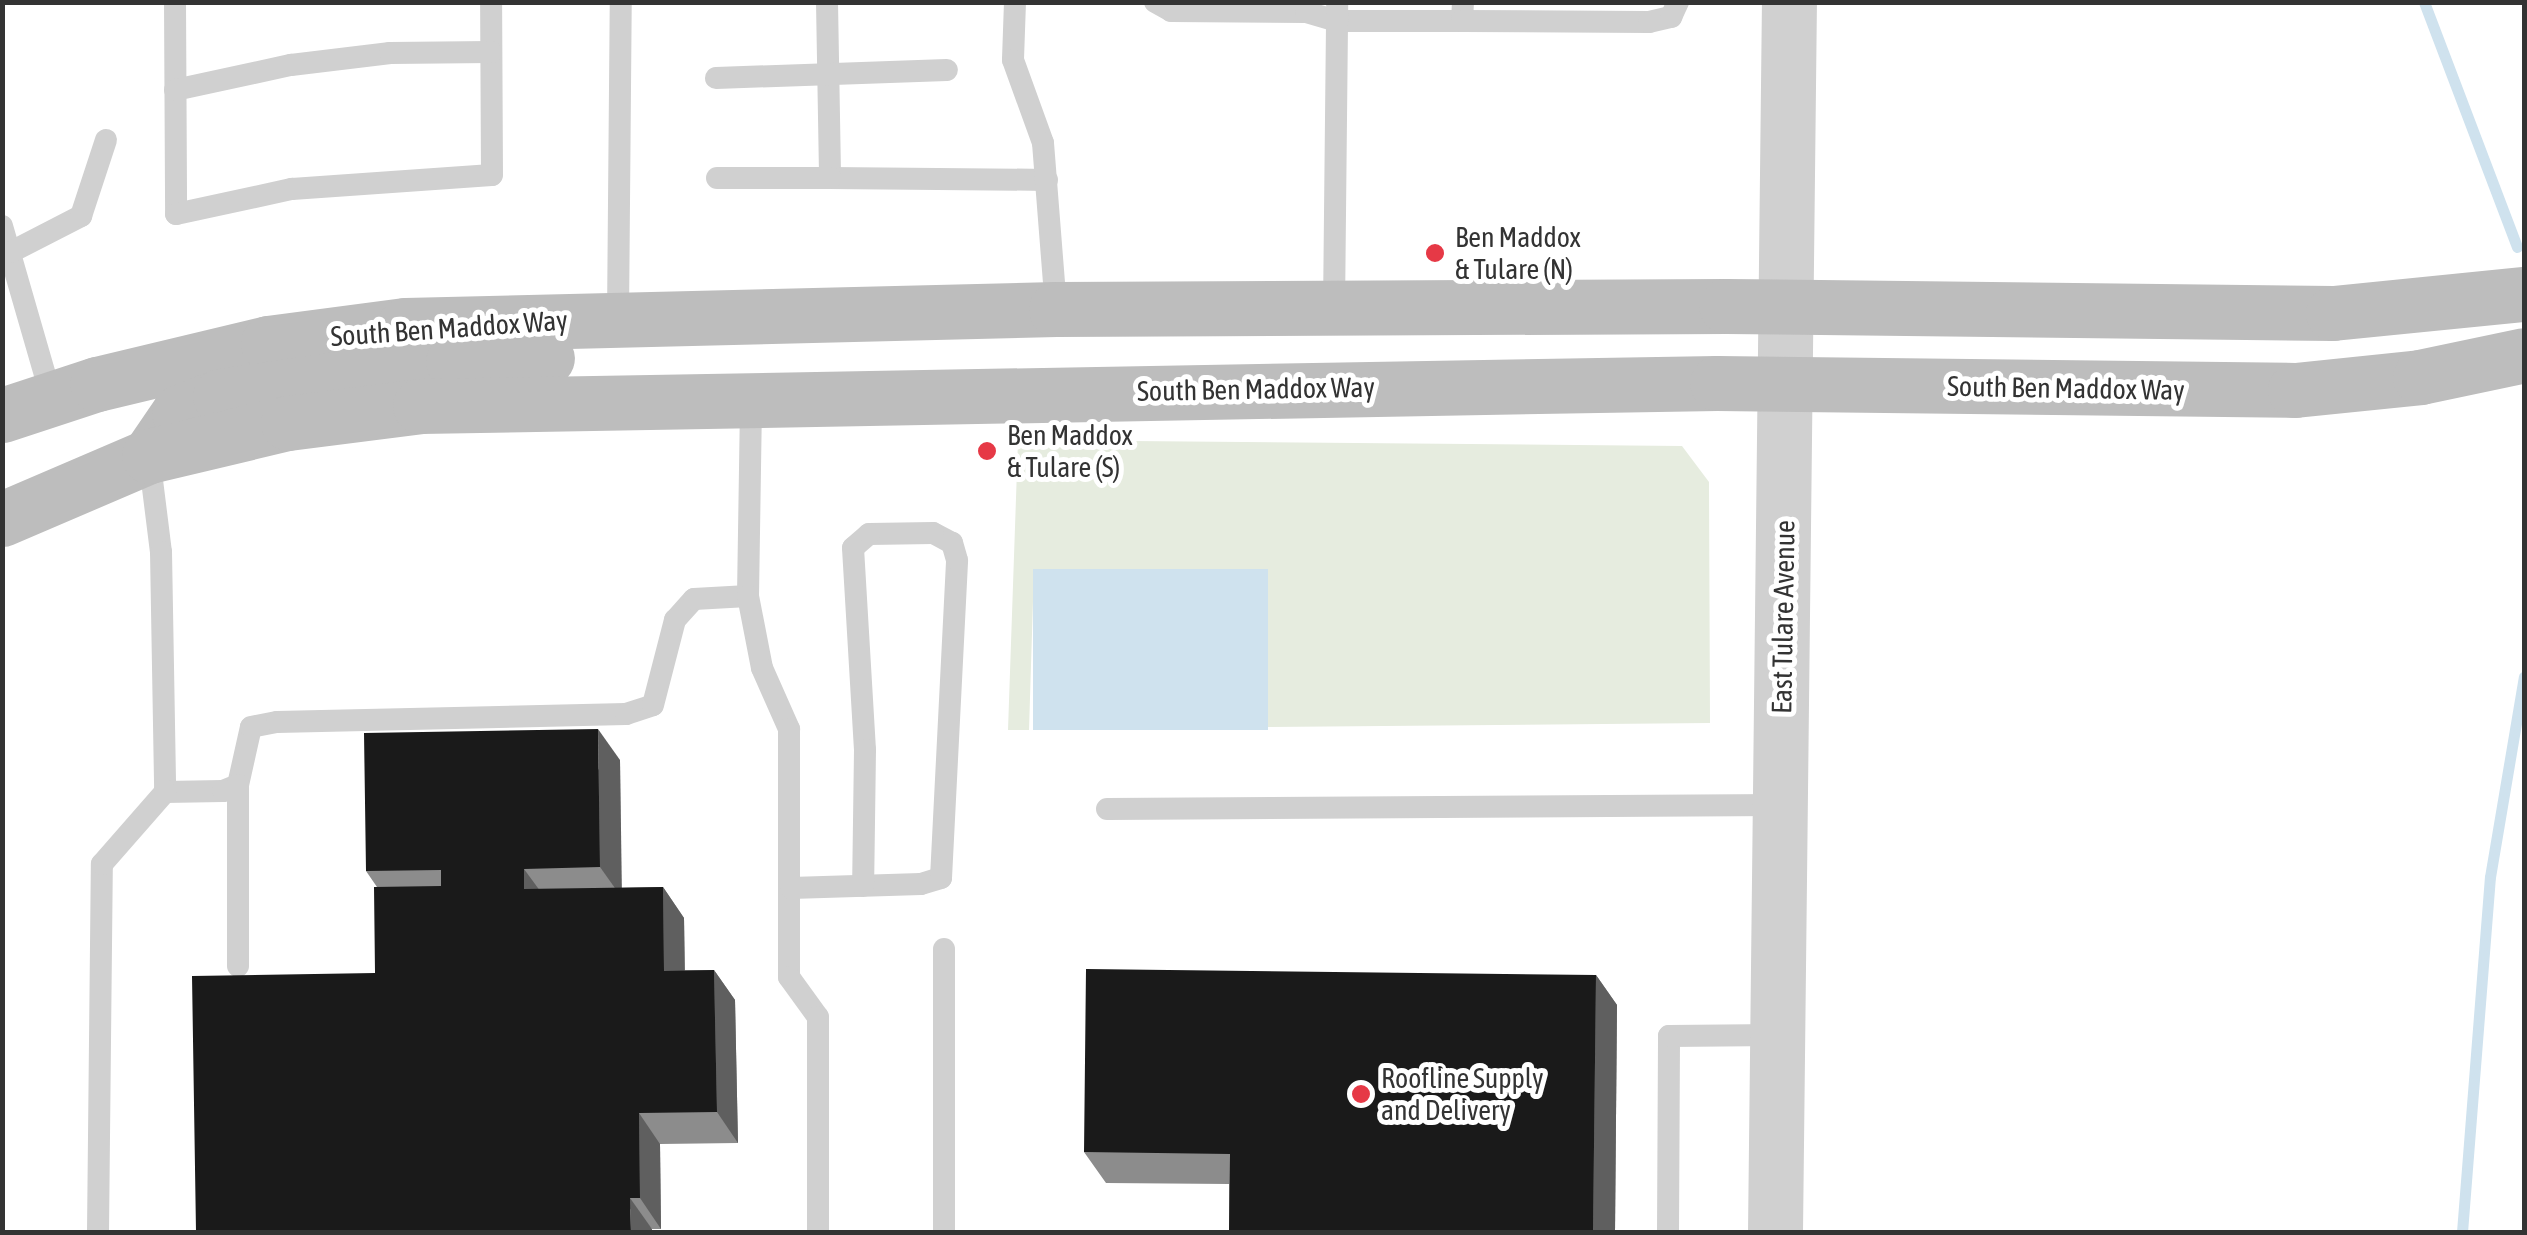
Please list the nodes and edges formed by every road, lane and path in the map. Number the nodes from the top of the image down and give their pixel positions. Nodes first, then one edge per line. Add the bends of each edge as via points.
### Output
1 (176, 2) edge
2 (491, 2) edge
3 (621, 2) edge
4 (828, 2) edge
5 (1015, 2) edge
6 (1156, 2) edge
7 (1678, 2) edge
8 (1789, 2) edge
9 (1338, 12) edge
10 (1462, 12) edge
11 (491, 52) junction
12 (947, 70) dead end
13 (828, 73) junction
14 (716, 78) dead end
15 (176, 90) junction
16 (106, 140) dead end
17 (717, 178) dead end
18 (830, 178) junction
19 (1047, 180) junction
20 (2, 226) edge
21 (7, 250) edge
22 (2524, 294) edge
23 (1786, 307) junction
24 (1056, 309) junction
25 (1334, 310) junction
26 (618, 317) junction
27 (2524, 355) edge
28 (1786, 384) junction
29 (751, 399) junction
30 (27, 406) edge
31 (150, 456) junction
32 (2, 518) edge
33 (748, 596) junction
34 (238, 784) junction
35 (165, 792) junction
36 (1780, 805) junction
37 (1107, 809) dead end
38 (863, 886) junction
39 (790, 888) junction
40 (944, 949) dead end
41 (238, 966) dead end
42 (1776, 1035) junction
43 (98, 1232) edge
44 (818, 1232) edge
45 (944, 1232) edge
46 (1668, 1232) edge
47 (1775, 1232) edge

1 - 15 lane
2 - 11 lane
3 - 26 lane
4 - 13 lane
5 - 19 lane via 1013,60 1042,143
6 - 9 lane via 1171,11
7 - 10 lane via 1671,17 1648,22
8 - 23 street, East Tulare Avenue
9 - 10 lane
9 - 25 lane
11 - 15 lane via 291,65
11 - 15 lane via 492,176 292,188 176,214
12 - 13 lane
13 - 14 lane
13 - 18 lane
16 - 21 lane via 80,216
17 - 18 lane
18 - 19 lane
19 - 24 lane
20 - 21 lane
21 - 30 lane
22 - 23 main road, South Ben Maddox Way via 2305,313
23 - 25 main road, South Ben Maddox Way
23 - 28 street, East Tulare Avenue
24 - 25 main road, South Ben Maddox Way
24 - 26 main road, South Ben Maddox Way
26 - 30 main road, South Ben Maddox Way via 405,325 268,343
26 - 31 main road via 603,350 578,357 397,368 199,402 172,421
27 - 28 main road, South Ben Maddox Way via 2420,377 2295,390
28 - 29 main road, South Ben Maddox Way
28 - 36 street, East Tulare Avenue
29 - 31 main road, South Ben Maddox Way via 420,406 288,423
29 - 33 lane
31 - 32 main road, South Ben Maddox Way
31 - 35 lane via 161,552
33 - 34 lane via 694,599 675,620 654,705 626,714 277,722 252,727
33 - 39 lane via 762,668 789,730
34 - 35 lane via 224,791
34 - 41 lane
35 - 43 lane via 102,864
36 - 37 lane
36 - 42 street, East Tulare Avenue
38 - 38 lane via 941,878 946,860 958,560 952,543 934,533 869,534 853,548 864,750
38 - 39 lane
39 - 44 lane via 789,977 818,1018
40 - 45 lane
42 - 46 lane via 1669,1036
42 - 47 street, East Tulare Avenue

